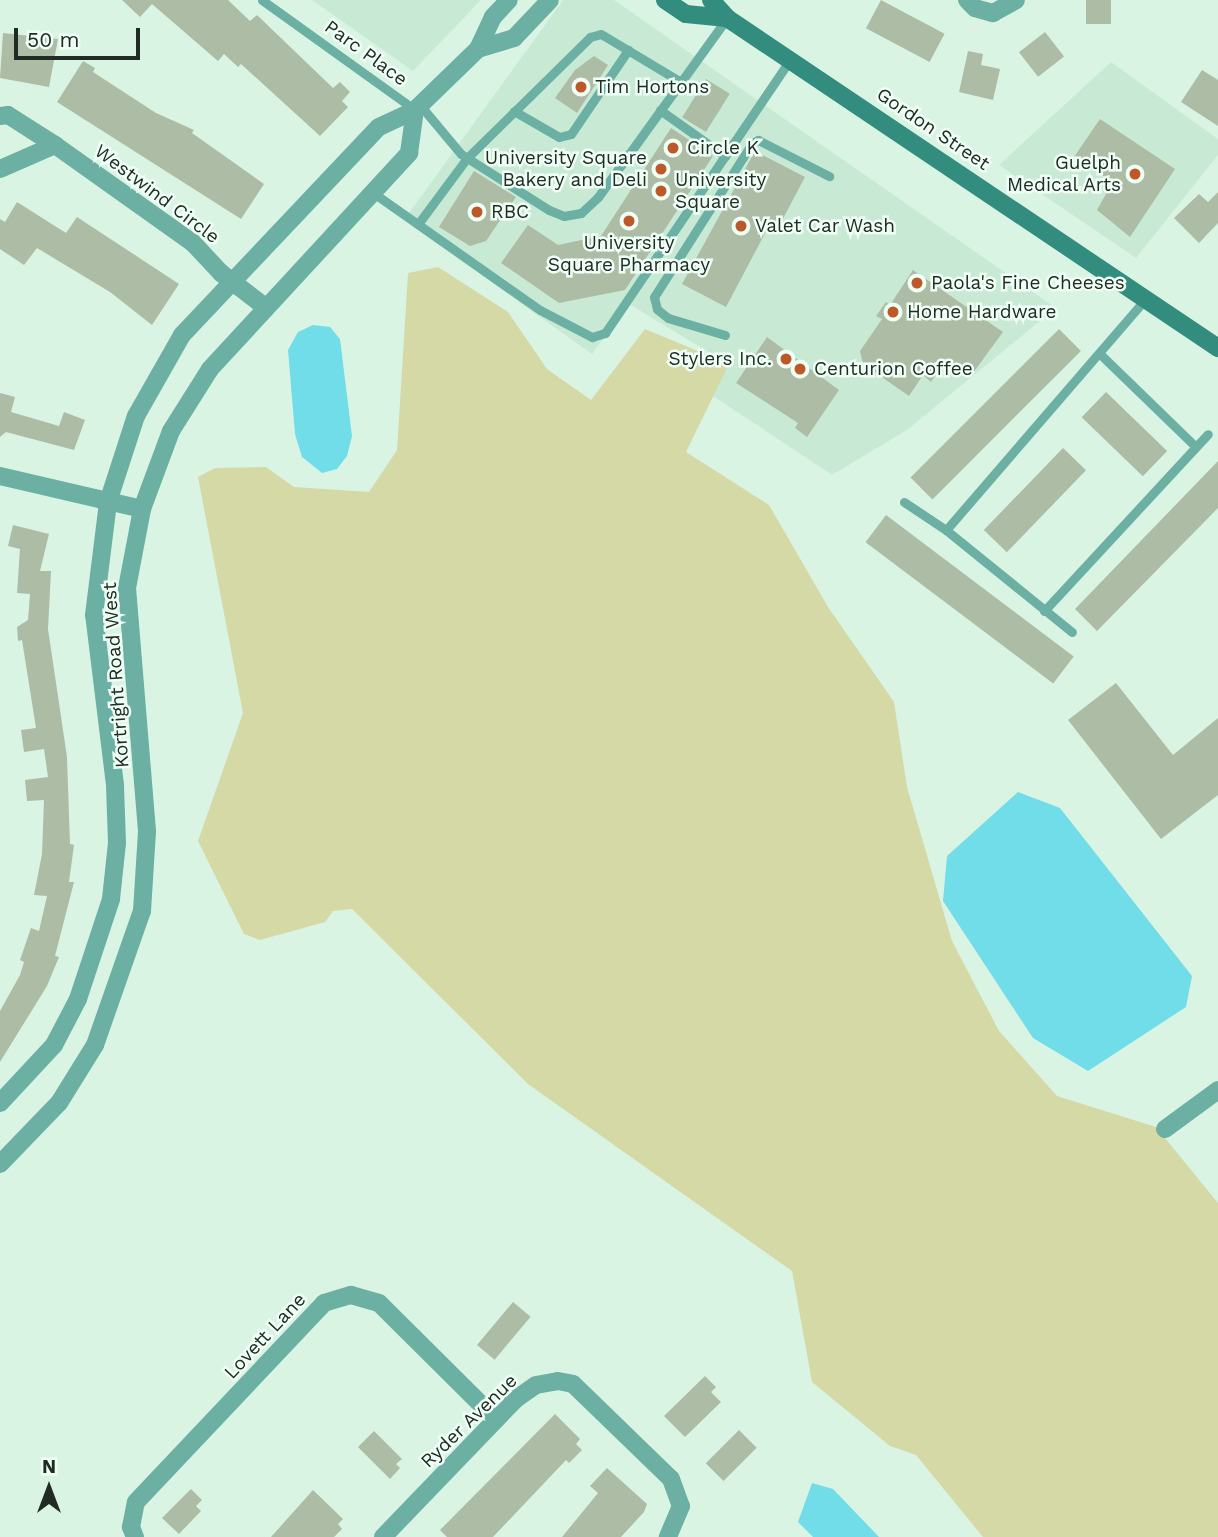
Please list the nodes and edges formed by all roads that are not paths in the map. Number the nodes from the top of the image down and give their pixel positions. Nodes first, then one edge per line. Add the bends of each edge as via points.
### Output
1 (262, 0) edge
2 (509, 0) edge
3 (550, 0) edge
4 (666, 0) edge
5 (711, 0) edge
6 (967, 0) edge
7 (1016, 0) edge
8 (727, 18) junction
9 (478, 49) junction
10 (628, 50) junction
11 (790, 60) junction
12 (681, 82) junction
13 (417, 108) junction
14 (660, 110) junction
15 (514, 111) junction
16 (0, 116) edge
17 (55, 145) junction
18 (725, 156) junction
19 (467, 158) junction
20 (0, 169) edge
21 (829, 176) dead end
22 (372, 192) junction
23 (418, 224) junction
24 (233, 283) junction
25 (1147, 298) junction
26 (264, 306) junction
27 (725, 335) dead end
28 (1218, 348) edge
29 (1100, 354) junction
30 (1208, 434) dead end
31 (1195, 446) junction
32 (0, 476) edge
33 (108, 502) junction
34 (904, 502) dead end
35 (142, 509) junction
36 (946, 530) junction
37 (1044, 611) junction
38 (1072, 632) dead end
39 (1218, 1090) edge
40 (0, 1102) edge
41 (1165, 1129) dead end
42 (0, 1164) edge
43 (496, 1419) junction
44 (135, 1537) edge
45 (383, 1537) edge
46 (668, 1537) edge

1 - 13 lane, Parc Place
2 - 9 street, Kortright Road West via 493,17
3 - 9 street, Kortright Road West via 514,38
4 - 8 main road, Gordon Street via 686,14
5 - 8 main road, Gordon Street
6 - 7 street via 975,8 993,13
8 - 11 main road, Gordon Street
8 - 12 lane
9 - 13 street, Kortright Road West
10 - 12 lane
10 - 15 lane via 601,34 590,37
10 - 15 lane via 570,134 559,137
11 - 18 lane
11 - 25 main road, Gordon Street
12 - 14 lane
13 - 19 lane, Parc Place
13 - 22 street, Kortright Road West via 409,153
13 - 24 street, Kortright Road West via 379,127
14 - 18 lane
14 - 19 lane, Parc Place via 581,213 564,216 549,210
15 - 19 lane
16 - 17 street, Westwind Circle via 8,115
17 - 20 street
17 - 24 street, Westwind Circle via 193,243
18 - 23 lane via 606,334 592,337 540,310
19 - 23 lane
21 - 27 lane via 758,139 752,144 654,297 657,309 668,318
22 - 23 lane
22 - 26 street, Kortright Road West
24 - 26 street, Westwind Circle
24 - 33 street, Kortright Road West via 182,335 136,416
25 - 28 main road, Gordon Street
25 - 29 lane
26 - 35 street, Kortright Road West via 210,369 171,431
29 - 31 lane
29 - 36 lane
30 - 31 lane
31 - 37 lane
32 - 33 street
33 - 35 street
33 - 40 street, Kortright Road West via 94,615 115,785 117,843 111,899 78,999 54,1045
34 - 36 lane
35 - 42 street, Kortright Road West via 127,588 148,831 142,911 95,1045 59,1103
36 - 37 lane
37 - 38 lane
39 - 41 street
43 - 44 street, Lovett Lane via 379,1303 351,1295 333,1300 324,1303 136,1502 131,1527
43 - 45 street, Ryder Avenue
43 - 46 street, Ryder Avenue via 536,1385 573,1384 671,1479 681,1506

